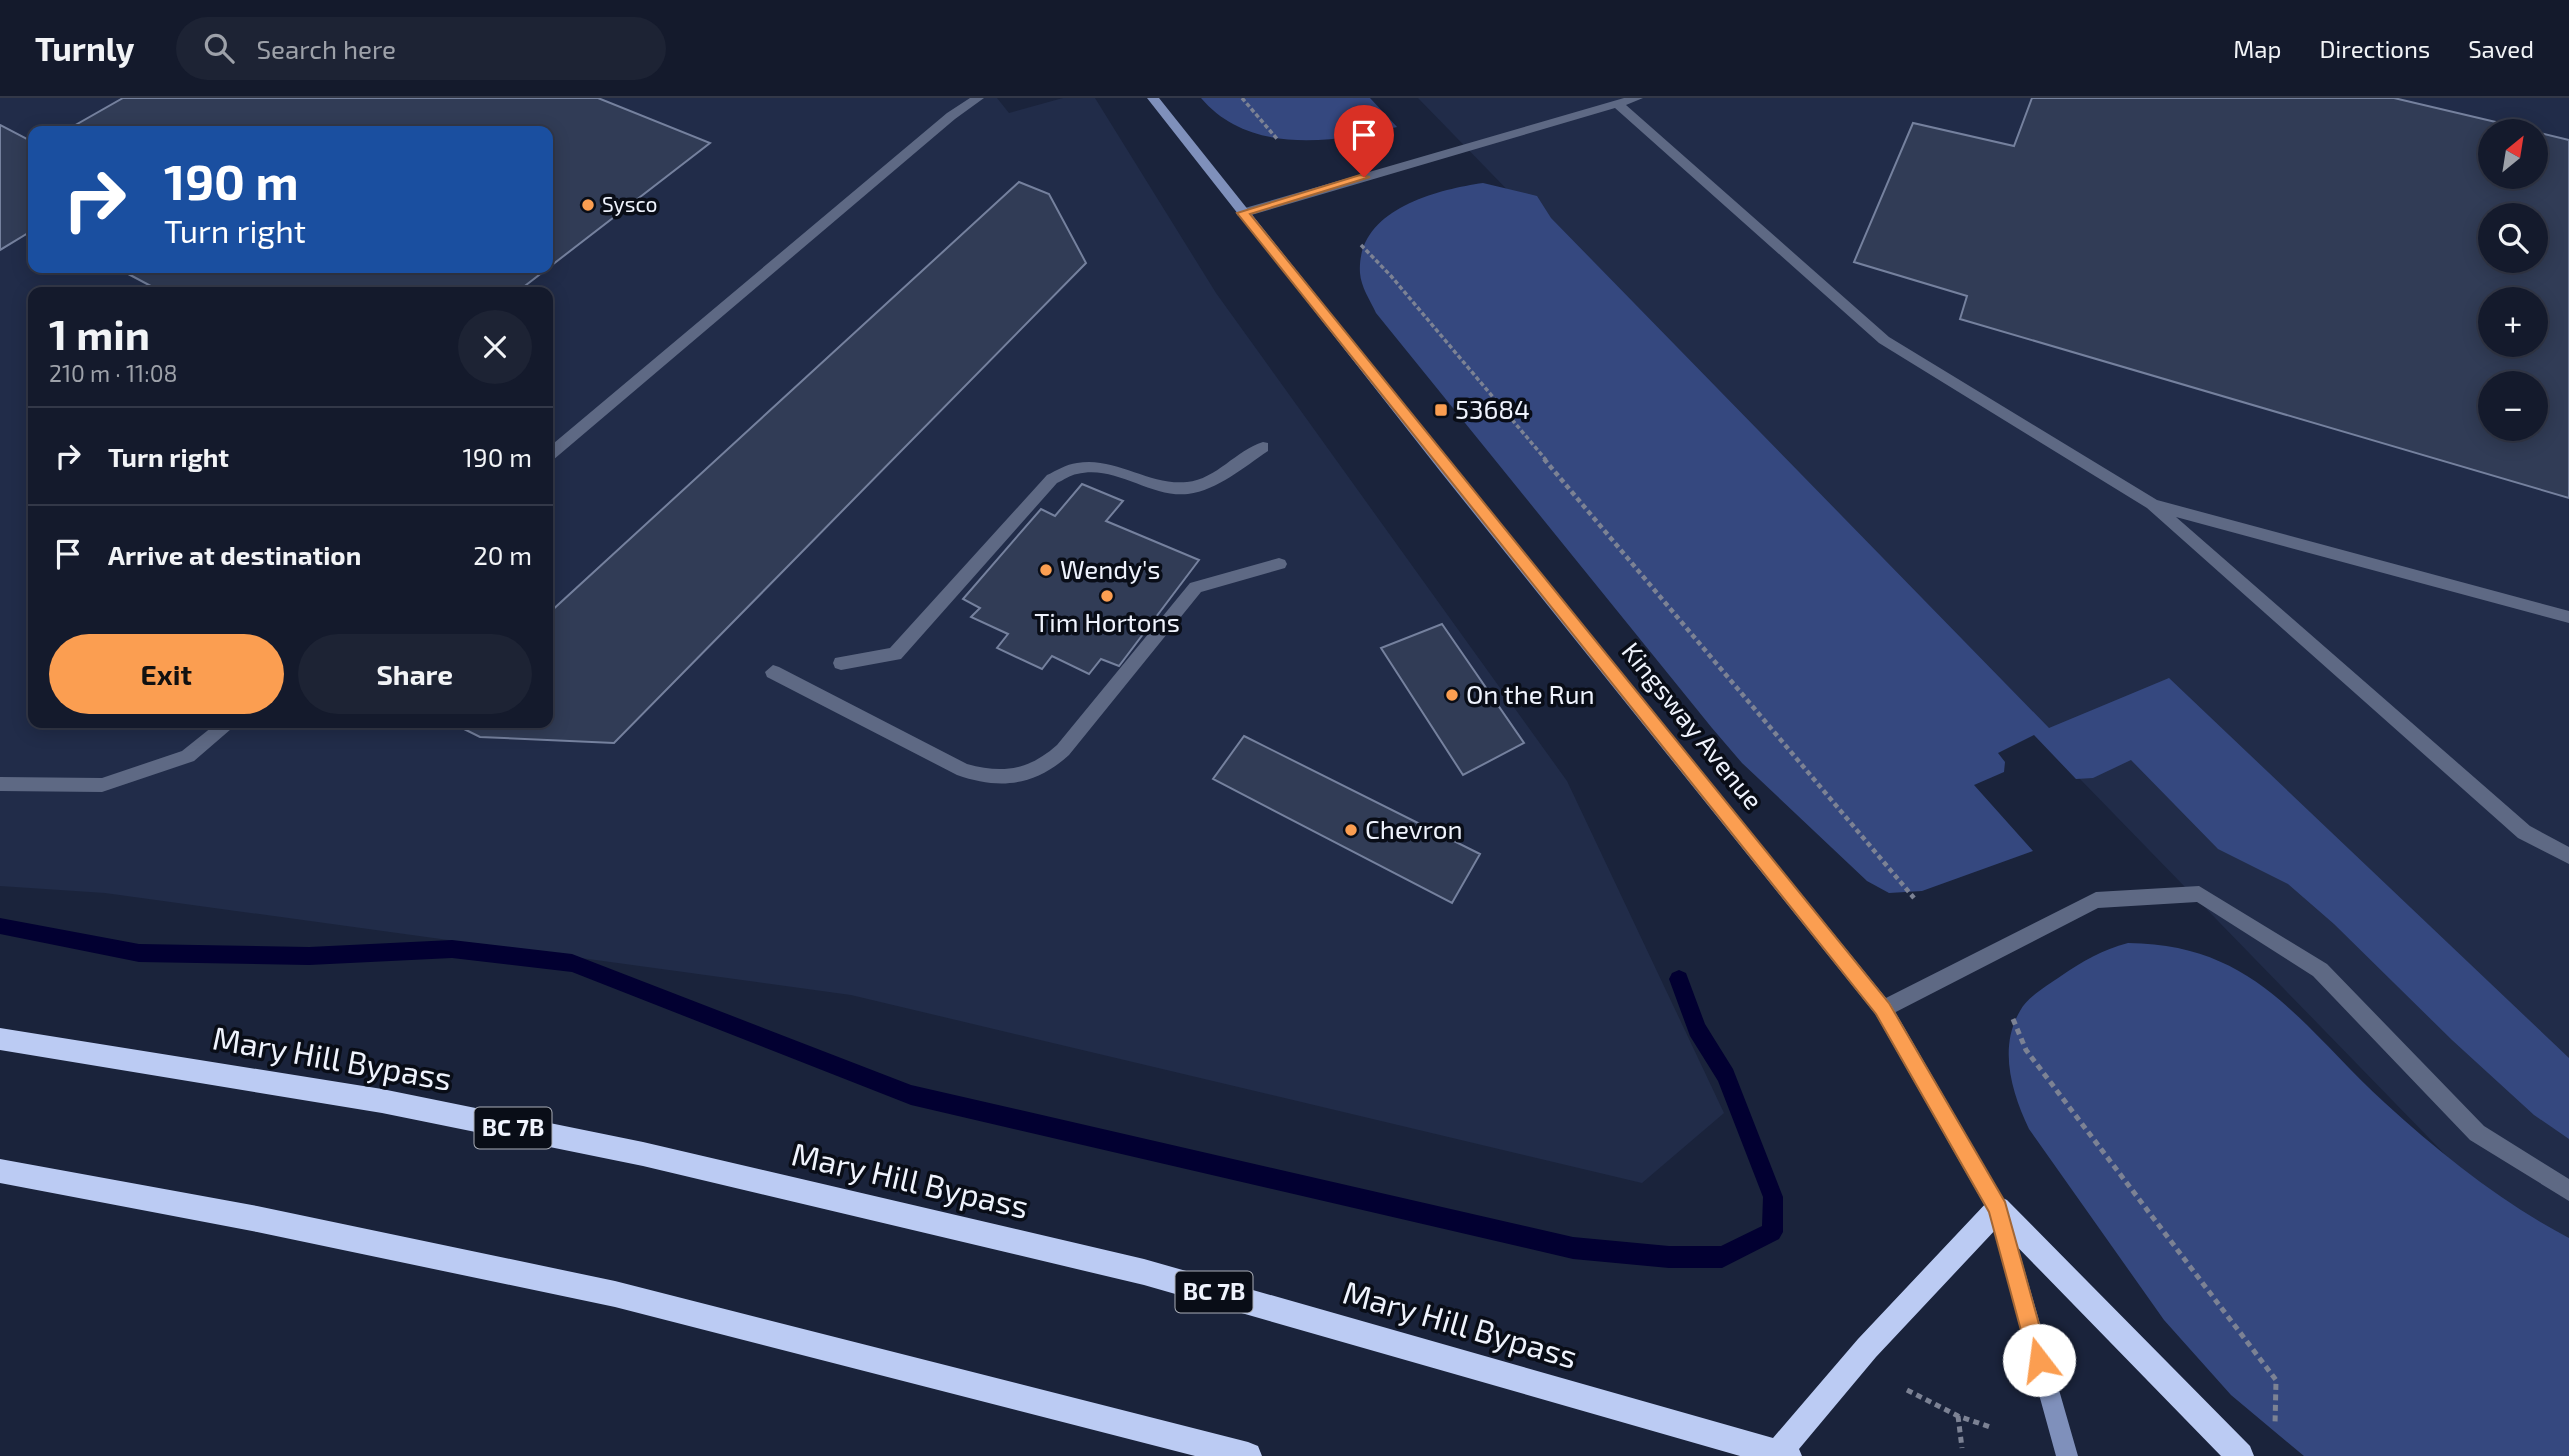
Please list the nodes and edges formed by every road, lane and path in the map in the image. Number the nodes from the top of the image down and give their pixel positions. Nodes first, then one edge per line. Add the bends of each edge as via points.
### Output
1 (978, 98) edge
2 (1153, 98) edge
3 (1242, 98) edge
4 (1637, 98) edge
5 (1617, 104) junction
6 (1278, 140) dead end
7 (1242, 213) junction
8 (1361, 245) dead end
9 (1263, 447) dead end
10 (553, 452) edge
11 (2152, 504) junction
12 (1279, 564) dead end
13 (2569, 617) edge
14 (841, 663) dead end
15 (773, 672) dead end
16 (223, 728) edge
17 (0, 784) edge
18 (2569, 856) edge
19 (1914, 898) dead end
20 (1883, 1009) junction
21 (2012, 1019) dead end
22 (0, 1039) edge
23 (0, 1171) edge
24 (2569, 1191) edge
25 (1998, 1209) junction
26 (1908, 1390) dead end
27 (1958, 1416) junction
28 (1990, 1427) dead end
29 (2273, 1436) dead end
30 (1962, 1448) dead end
31 (1783, 1454) edge
32 (1248, 1456) edge
33 (2067, 1456) edge
34 (2241, 1456) edge

1 - 10 lane
2 - 7 main road, Kingsway Avenue
3 - 6 path
4 - 5 lane
5 - 7 lane
5 - 11 lane via 1884,340
7 - 20 main road, Kingsway Avenue
8 - 19 path
9 - 14 lane via 1214,479 1187,488 1149,482 1112,469 1076,468 1052,479 895,654
11 - 13 lane
11 - 18 lane via 2524,832
12 - 15 lane via 1196,587 1063,750 1046,767 1006,779 963,770
16 - 17 lane via 188,756 102,785
20 - 24 lane via 2096,900 2199,894 2320,970 2477,1133
20 - 25 main road, Kingsway Avenue
21 - 29 path via 2026,1050 2276,1380
22 - 31 highway, Mary Hill Bypass / BC 7B via 382,1101 684,1164 1144,1272
23 - 32 highway via 615,1294
25 - 31 highway via 1867,1348
25 - 33 main road, Kingsway Avenue
25 - 34 highway
26 - 27 path
27 - 28 path
27 - 30 path

